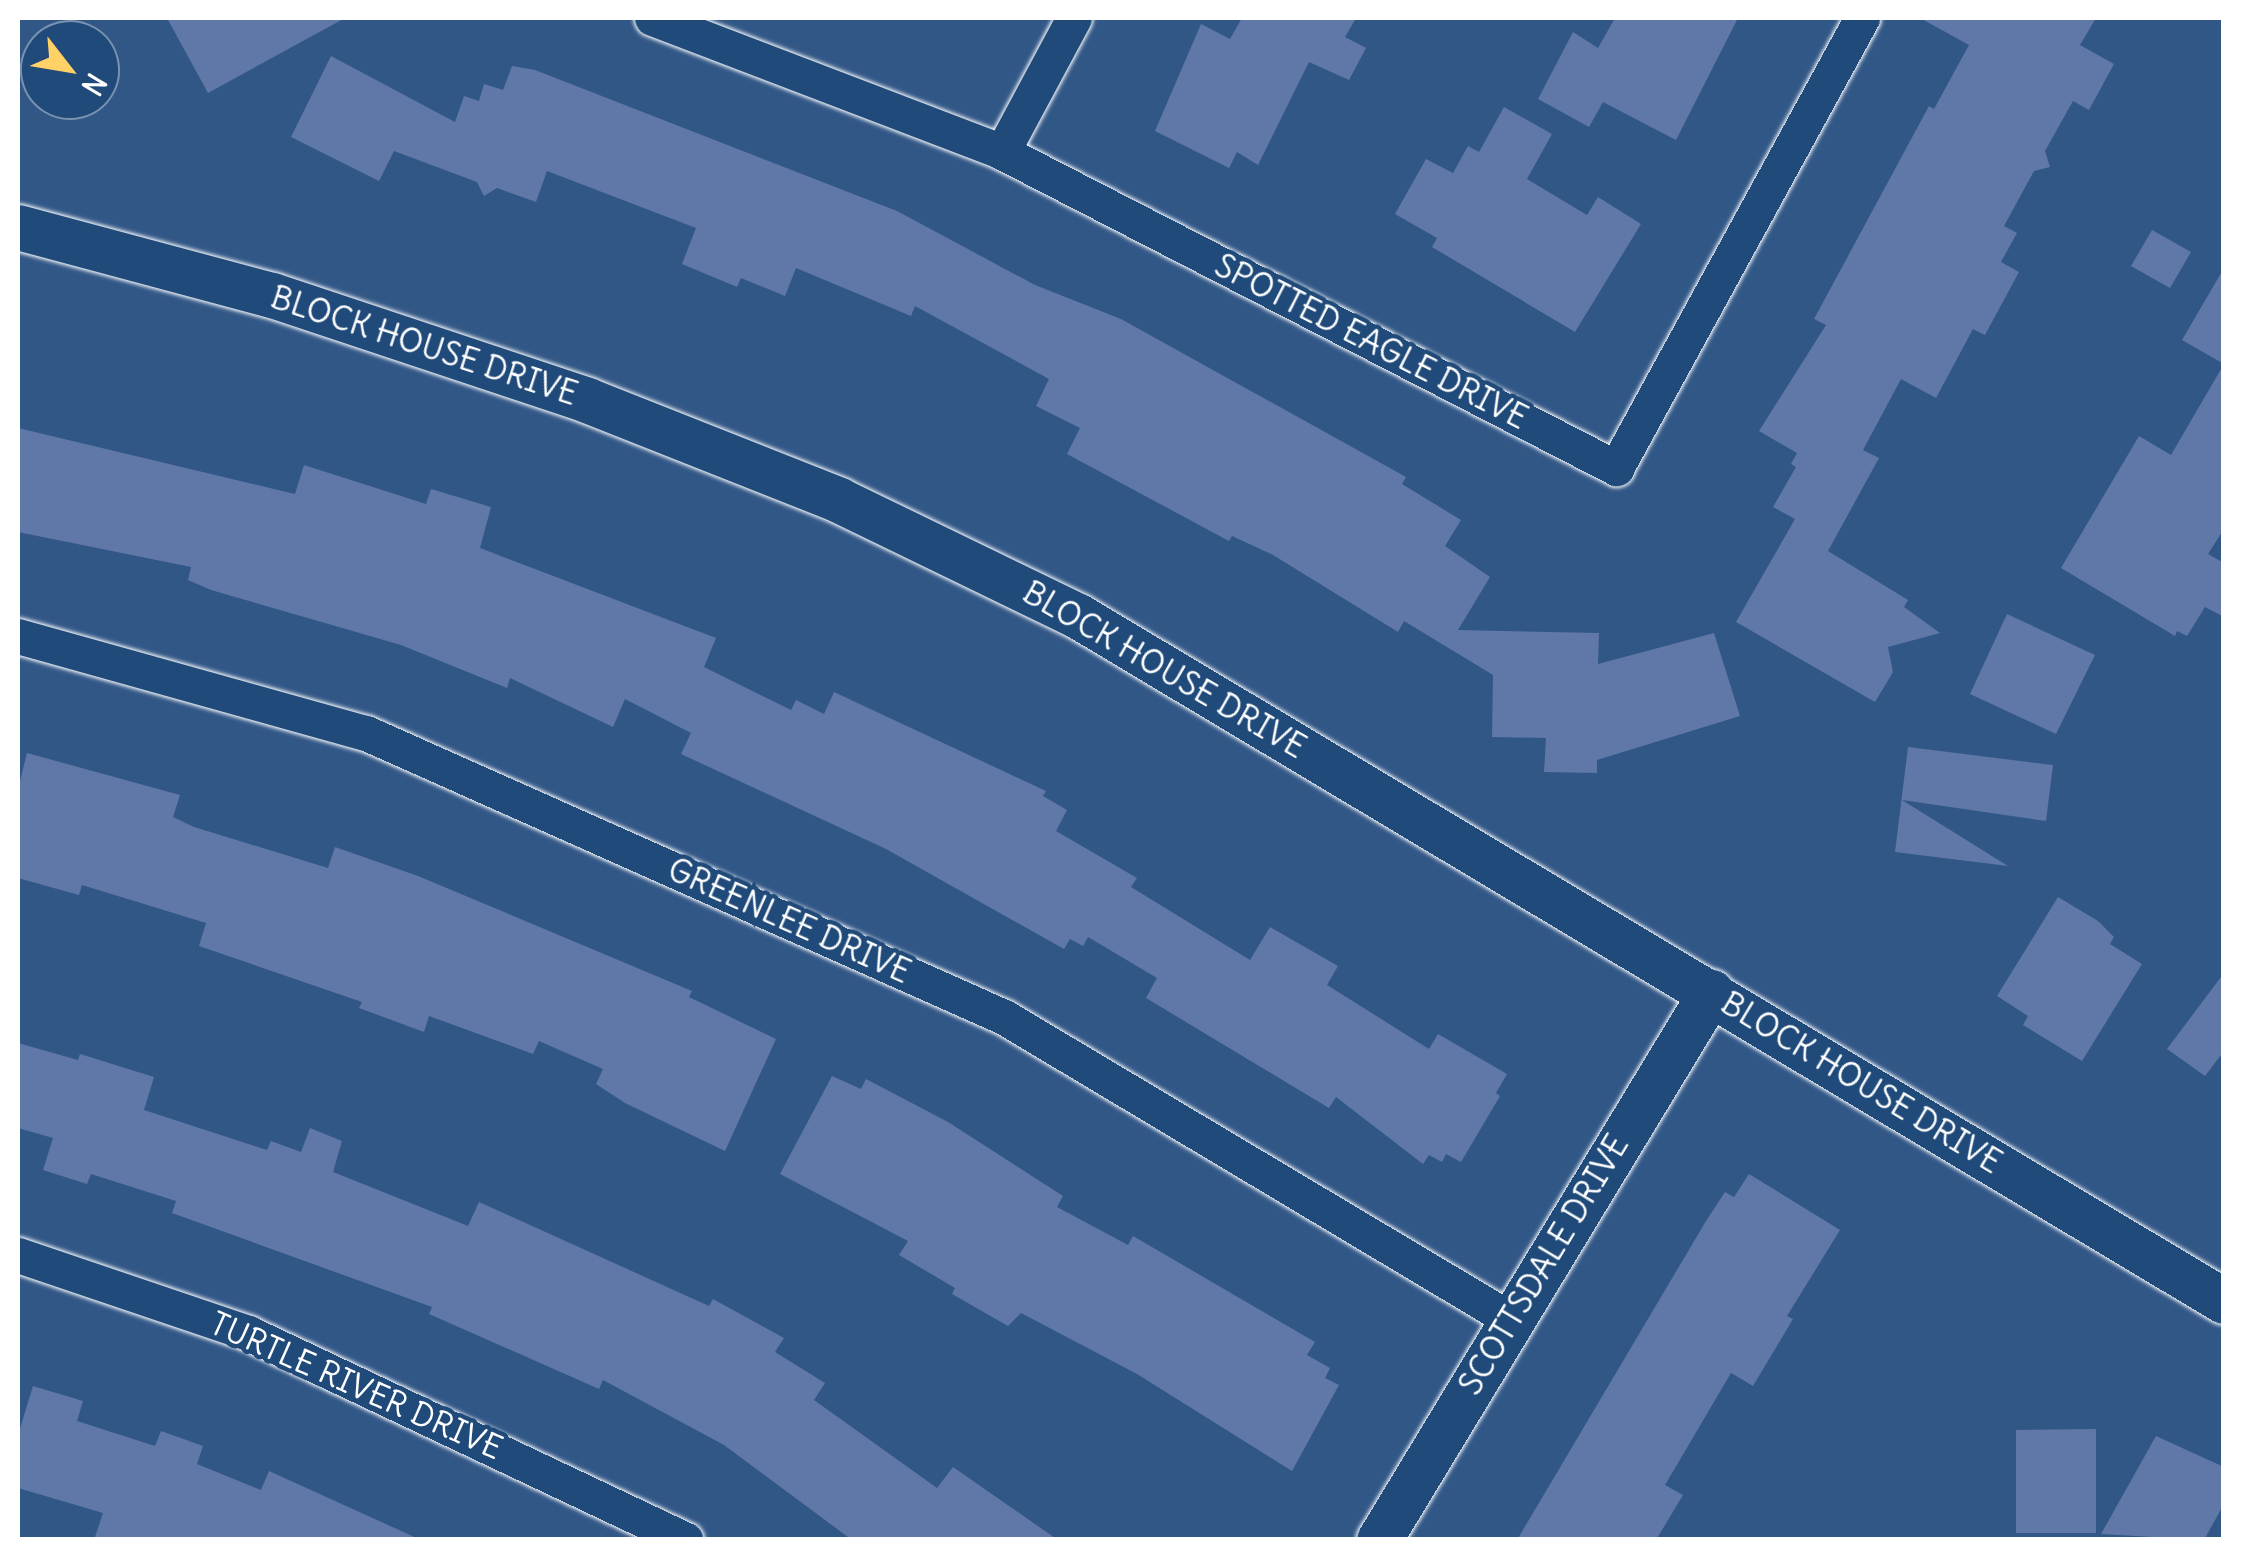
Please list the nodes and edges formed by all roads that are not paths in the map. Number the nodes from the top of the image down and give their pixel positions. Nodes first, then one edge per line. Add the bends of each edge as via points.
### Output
1 (652, 18) edge
2 (1074, 18) edge
3 (1862, 18) edge
4 (1002, 152) junction
5 (18, 226) edge
6 (18, 636) edge
7 (1711, 992) junction
8 (18, 1255) edge
9 (2224, 1302) edge
10 (1510, 1320) junction
11 (685, 1540) edge
12 (1380, 1540) edge

1 - 4 street, SPOTTED EAGLE DRIVE
2 - 4 street
3 - 4 street, SPOTTED EAGLE DRIVE via 1616,468
5 - 7 street, BLOCK HOUSE DRIVE via 272,295 457,356 839,500 1078,616
6 - 10 street, GREENLEE DRIVE via 366,733 1004,1017
7 - 9 street, BLOCK HOUSE DRIVE
7 - 10 street, SCOTTSDALE DRIVE
8 - 11 street, TURTLE RIVER DRIVE via 248,1333
10 - 12 street, SCOTTSDALE DRIVE

